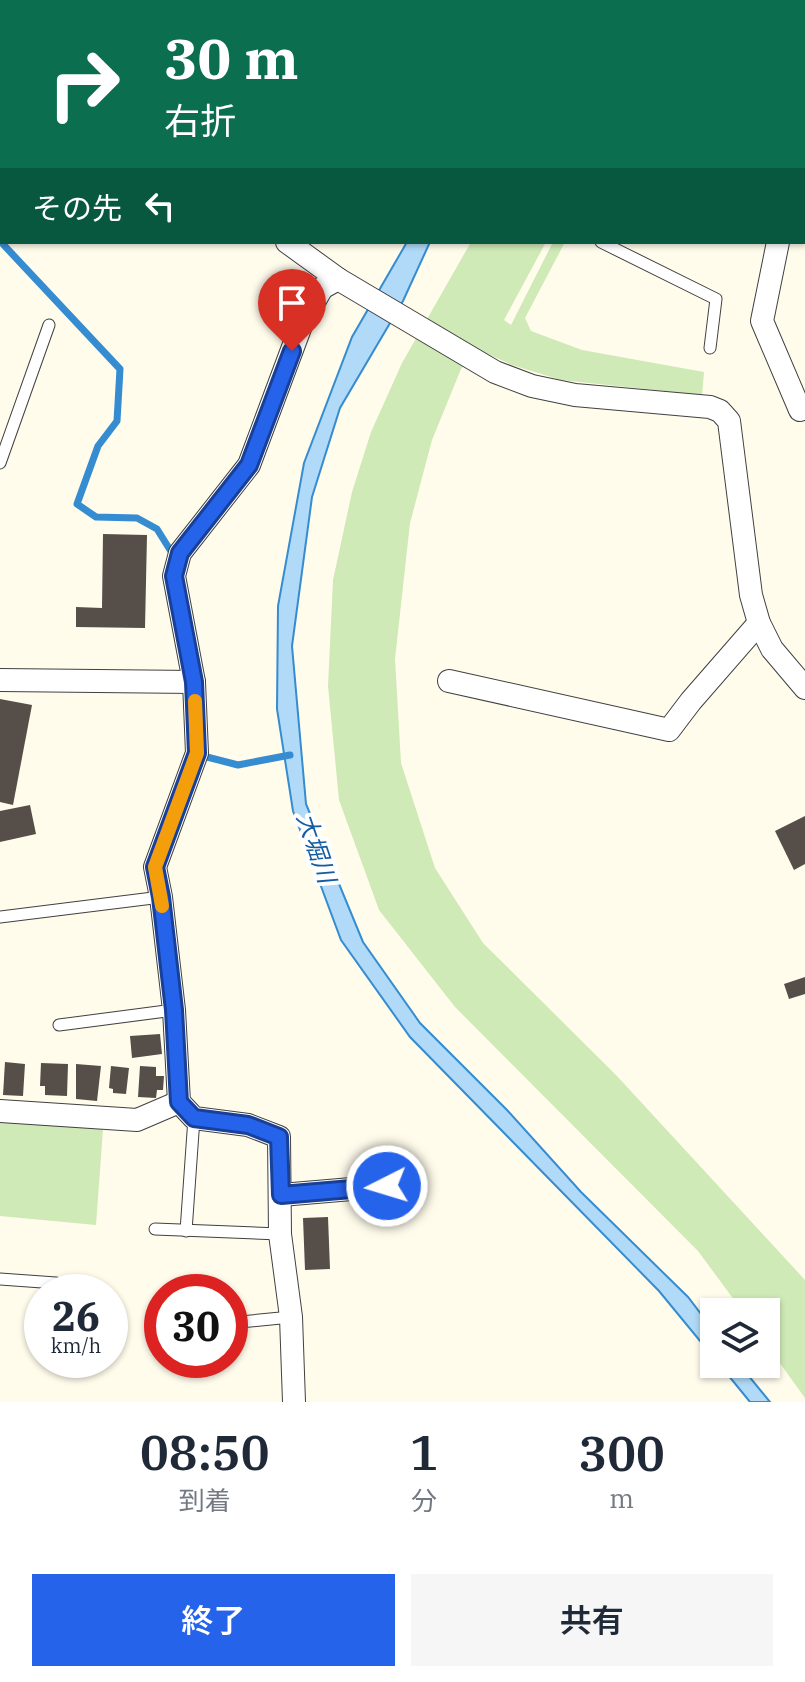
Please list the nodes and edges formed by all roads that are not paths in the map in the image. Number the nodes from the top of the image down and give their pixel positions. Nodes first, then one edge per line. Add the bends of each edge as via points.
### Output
1 (290, 244) edge
2 (605, 244) edge
3 (778, 244) edge
4 (346, 283) junction
5 (49, 325) dead end
6 (710, 348) dead end
7 (800, 410) dead end
8 (0, 463) edge
9 (759, 623) junction
10 (0, 680) edge
11 (449, 681) dead end
12 (194, 682) junction
13 (805, 688) edge
14 (161, 897) junction
15 (0, 917) edge
16 (174, 1010) junction
17 (59, 1025) dead end
18 (186, 1110) junction
19 (0, 1111) edge
20 (387, 1186) dead end
21 (281, 1195) junction
22 (155, 1229) dead end
23 (186, 1231) junction
24 (280, 1234) junction
25 (0, 1279) edge
26 (24, 1281) edge
27 (291, 1317) junction
28 (248, 1321) edge
29 (294, 1402) edge

1 - 4 street
2 - 6 lane via 716,299
3 - 7 street via 762,321
4 - 9 street via 495,372 532,386 720,411 729,421
4 - 12 street via 322,288 302,323 249,465 180,553 174,576
5 - 8 lane
9 - 11 street via 669,730
9 - 13 street via 772,649
10 - 12 street
12 - 14 street via 197,753 155,867
14 - 15 lane
14 - 16 street
16 - 17 lane
16 - 18 street
18 - 19 street via 137,1120
18 - 21 street via 279,1137
18 - 23 lane
20 - 21 street
21 - 24 street
22 - 23 lane
23 - 24 lane
24 - 27 street
25 - 26 lane
27 - 28 lane
27 - 29 street

